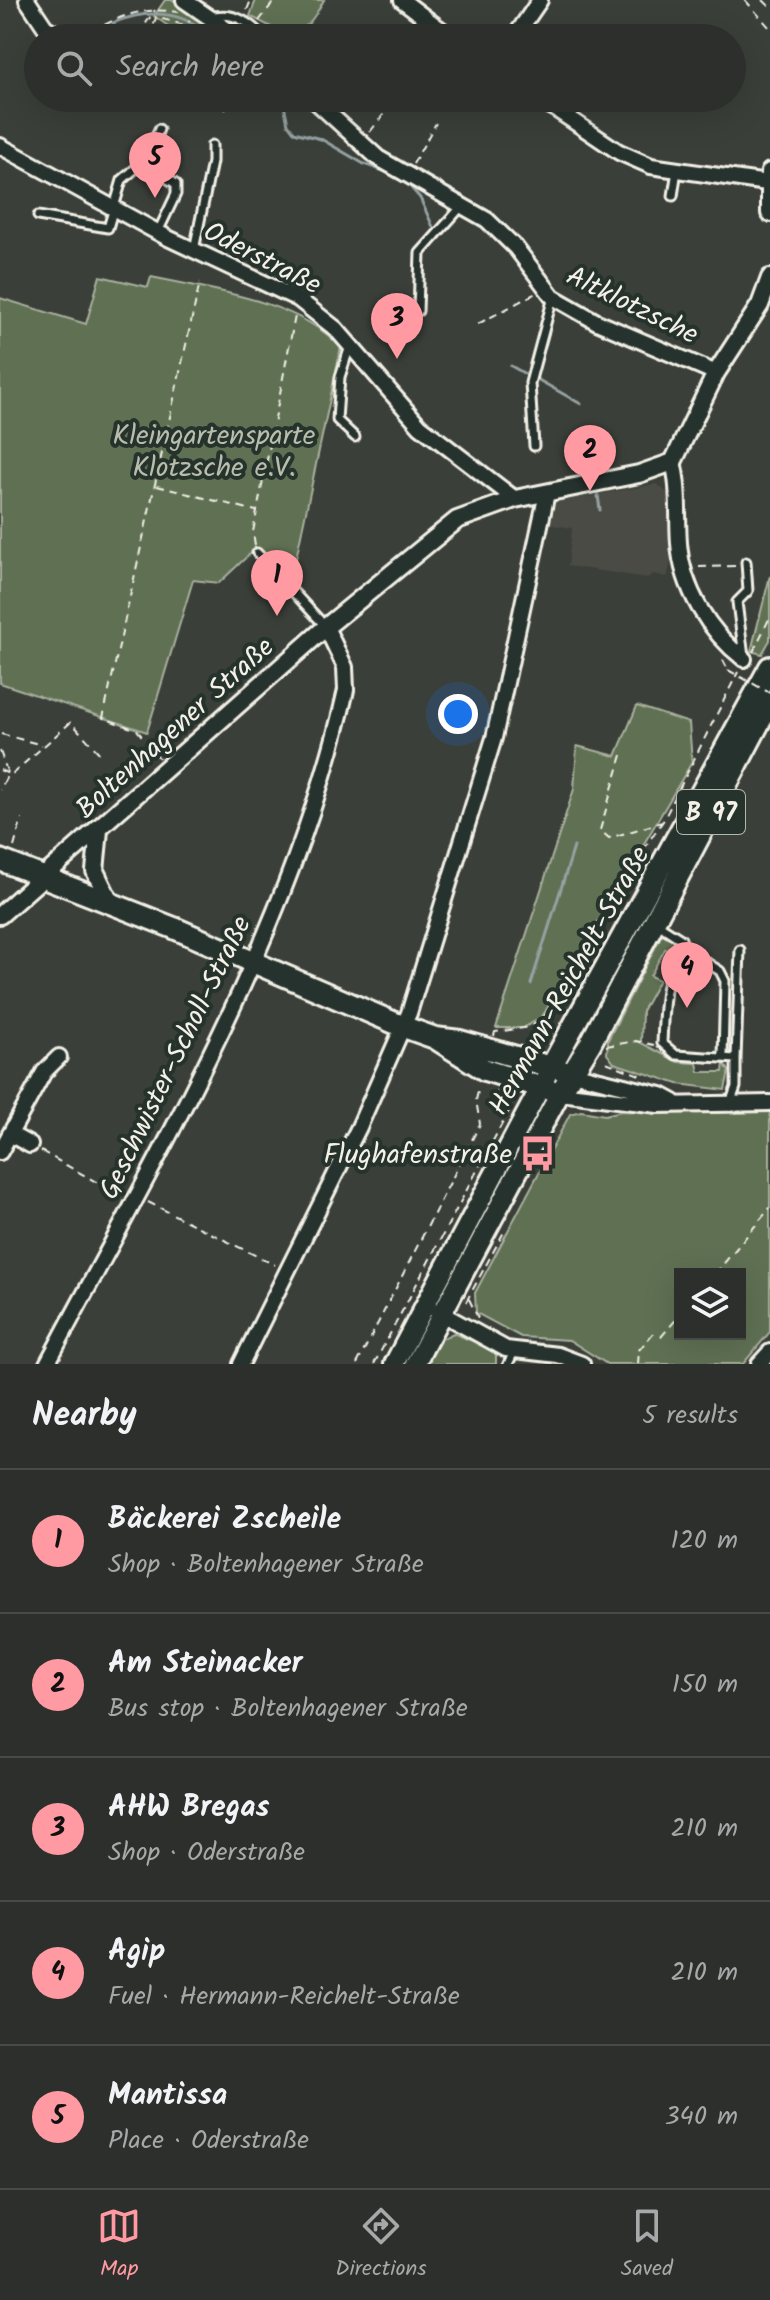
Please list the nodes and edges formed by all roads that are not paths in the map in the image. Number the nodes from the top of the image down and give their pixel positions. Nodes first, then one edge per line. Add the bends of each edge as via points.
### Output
1 (27, 0) edge
2 (402, 0) edge
3 (540, 0) edge
4 (182, 6) edge
5 (211, 17) junction
6 (43, 24) edge
7 (220, 24) edge
8 (248, 24) edge
9 (434, 24) edge
10 (524, 24) edge
11 (326, 112) edge
12 (560, 112) edge
13 (159, 129) dead end
14 (212, 145) dead end
15 (0, 146) edge
16 (142, 163) junction
17 (677, 170) junction
18 (769, 177) edge
19 (673, 196) dead end
20 (463, 205) junction
21 (116, 206) junction
22 (770, 213) edge
23 (38, 216) dead end
24 (158, 232) junction
25 (194, 250) junction
26 (770, 278) edge
27 (548, 293) junction
28 (765, 307) edge
29 (418, 311) dead end
30 (350, 346) junction
31 (716, 373) junction
32 (355, 437) dead end
33 (534, 446) dead end
34 (673, 462) junction
35 (547, 493) junction
36 (515, 499) junction
37 (257, 553) road end
38 (746, 564) road end
39 (326, 627) junction
40 (744, 659) joint
41 (770, 667) edge
42 (770, 702) edge
43 (99, 830) junction
44 (7, 853) edge
45 (44, 877) junction
46 (110, 902) junction
47 (0, 915) edge
48 (652, 922) junction
49 (685, 949) junction
50 (740, 950) dead end
51 (254, 963) junction
52 (404, 1027) junction
53 (435, 1038) junction
54 (723, 1056) junction
55 (59, 1057) dead end
56 (736, 1059) junction
57 (551, 1067) junction
58 (572, 1073) junction
59 (550, 1091) junction
60 (675, 1102) junction
61 (770, 1103) edge
62 (730, 1104) junction
63 (10, 1134) junction
64 (30, 1145) road end
65 (0, 1152) edge
66 (433, 1310) junction
67 (770, 1352) edge
68 (511, 1358) edge
69 (47, 1364) edge
70 (241, 1364) edge
71 (394, 1364) edge
72 (415, 1364) edge
73 (582, 1364) edge
74 (759, 1364) edge

1 - 6 street
2 - 9 street
3 - 10 street
4 - 5 street
5 - 7 street
5 - 8 lane via 225,13
11 - 20 street, Altklotzsche via 360,145
12 - 17 street via 619,152
13 - 16 lane via 153,152
14 - 25 lane
15 - 21 street, Oderstraße
16 - 21 lane via 126,173
16 - 24 lane via 176,184
17 - 18 street
17 - 19 lane
18 - 22 street
20 - 27 street, Altklotzsche via 516,248
20 - 29 lane via 420,253
21 - 23 lane via 108,228
21 - 24 street, Oderstraße
24 - 25 street, Oderstraße
25 - 30 street, Oderstraße via 298,299
26 - 28 street
27 - 31 street, Altklotzsche via 597,322
27 - 33 lane via 530,383
28 - 31 street
30 - 32 lane via 340,377 337,420
30 - 36 street, Oderstraße via 420,426
31 - 34 street
34 - 35 street, Boltenhagener Straße
34 - 40 street via 679,548 698,607 726,645
35 - 36 street, Boltenhagener Straße
35 - 52 street via 494,738
36 - 39 street, Boltenhagener Straße via 444,528
37 - 39 lane
38 - 40 lane via 748,591 737,602
39 - 43 street, Boltenhagener Straße
39 - 51 street, Geschwister-Scholl-Straße via 345,667 346,690 300,847
41 - 57 main road, Hermann-Reichelt-Straße / B 97
42 - 48 main road, Hermann-Reichelt-Straße / B 97
43 - 45 street, Boltenhagener Straße
43 - 46 street via 95,871
44 - 45 main road
45 - 46 main road
45 - 47 street, Boltenhagener Straße
46 - 51 main road
48 - 49 lane via 681,939
48 - 58 main road, Hermann-Reichelt-Straße / B 97
49 - 54 lane via 720,971 725,981
49 - 54 lane via 668,981 664,1046 676,1055
50 - 56 lane
51 - 52 main road
51 - 69 street, Geschwister-Scholl-Straße via 196,1086
52 - 53 main road
52 - 70 street
53 - 57 main road
53 - 59 main road via 485,1070
54 - 56 lane
55 - 63 street via 44,1072
56 - 62 lane
57 - 58 main road
57 - 59 main road, Hermann-Reichelt-Straße / B 97
58 - 59 main road, Hermann-Reichelt-Straße / B 97
58 - 60 street
59 - 60 street via 658,1105
59 - 66 main road, Hermann-Reichelt-Straße
60 - 62 street
61 - 62 street
63 - 64 street
63 - 65 street
66 - 68 street
66 - 71 main road, Hermann-Reichelt-Straße
66 - 72 main road, Hermann-Reichelt-Straße
67 - 74 street
68 - 73 street via 558,1355

